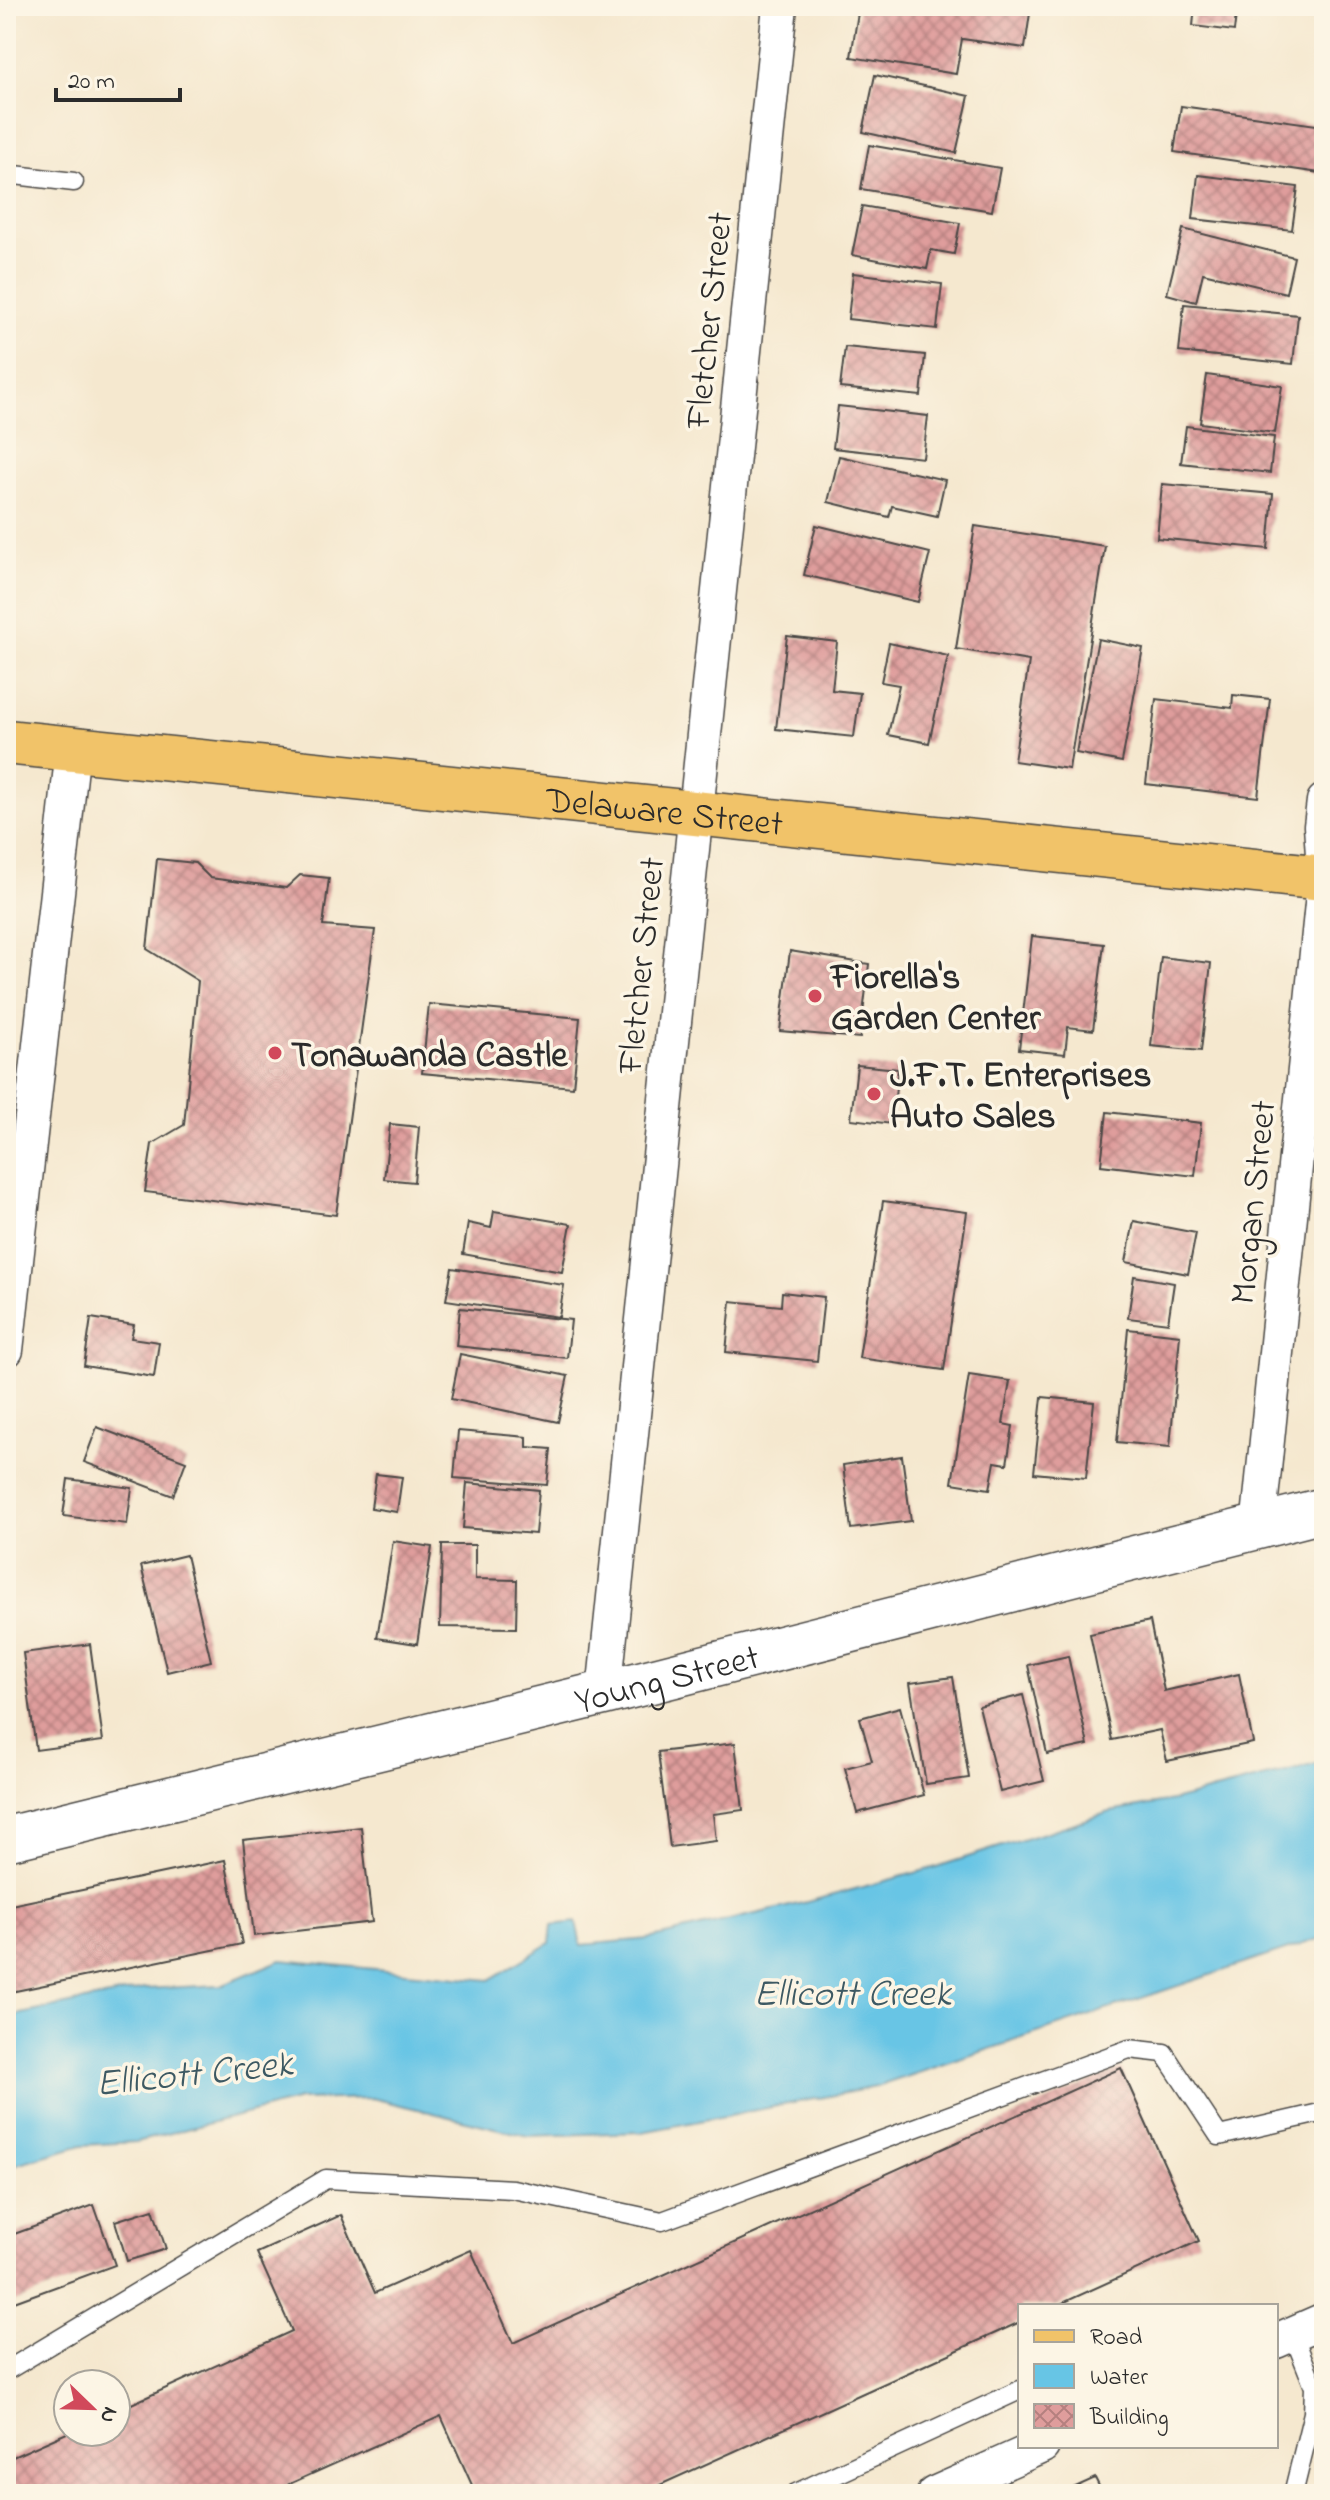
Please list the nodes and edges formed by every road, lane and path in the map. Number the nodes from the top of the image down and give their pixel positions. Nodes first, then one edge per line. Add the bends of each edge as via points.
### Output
1 (780, 6) edge
2 (6, 174) edge
3 (74, 182) dead end
4 (6, 742) edge
5 (73, 749) junction
6 (1324, 801) edge
7 (694, 813) junction
8 (1324, 869) edge
9 (1324, 878) edge
10 (1324, 884) edge
11 (6, 1350) edge
12 (1324, 1510) edge
13 (1258, 1528) junction
14 (604, 1693) junction
15 (6, 1839) edge
16 (1324, 2112) edge
17 (1324, 2320) edge
18 (1285, 2338) edge
19 (6, 2371) edge
20 (1018, 2391) edge
21 (1038, 2448) edge
22 (794, 2494) edge
23 (934, 2494) edge
24 (1293, 2494) edge

1 - 7 street, Fletcher Street
2 - 3 lane
4 - 5 main road, Delaware Street
5 - 7 main road, Delaware Street
5 - 11 street
6 - 8 street
7 - 9 main road, Delaware Street
7 - 14 street, Fletcher Street
10 - 13 street, Morgan Street
12 - 13 street, Young Street
13 - 14 street, Young Street
14 - 15 street, Young Street
16 - 19 lane via 1219,2136 1164,2053 1129,2049 662,2221 513,2189 326,2179
17 - 18 street
18 - 24 lane via 1314,2387 1313,2413
20 - 22 lane
21 - 23 street

